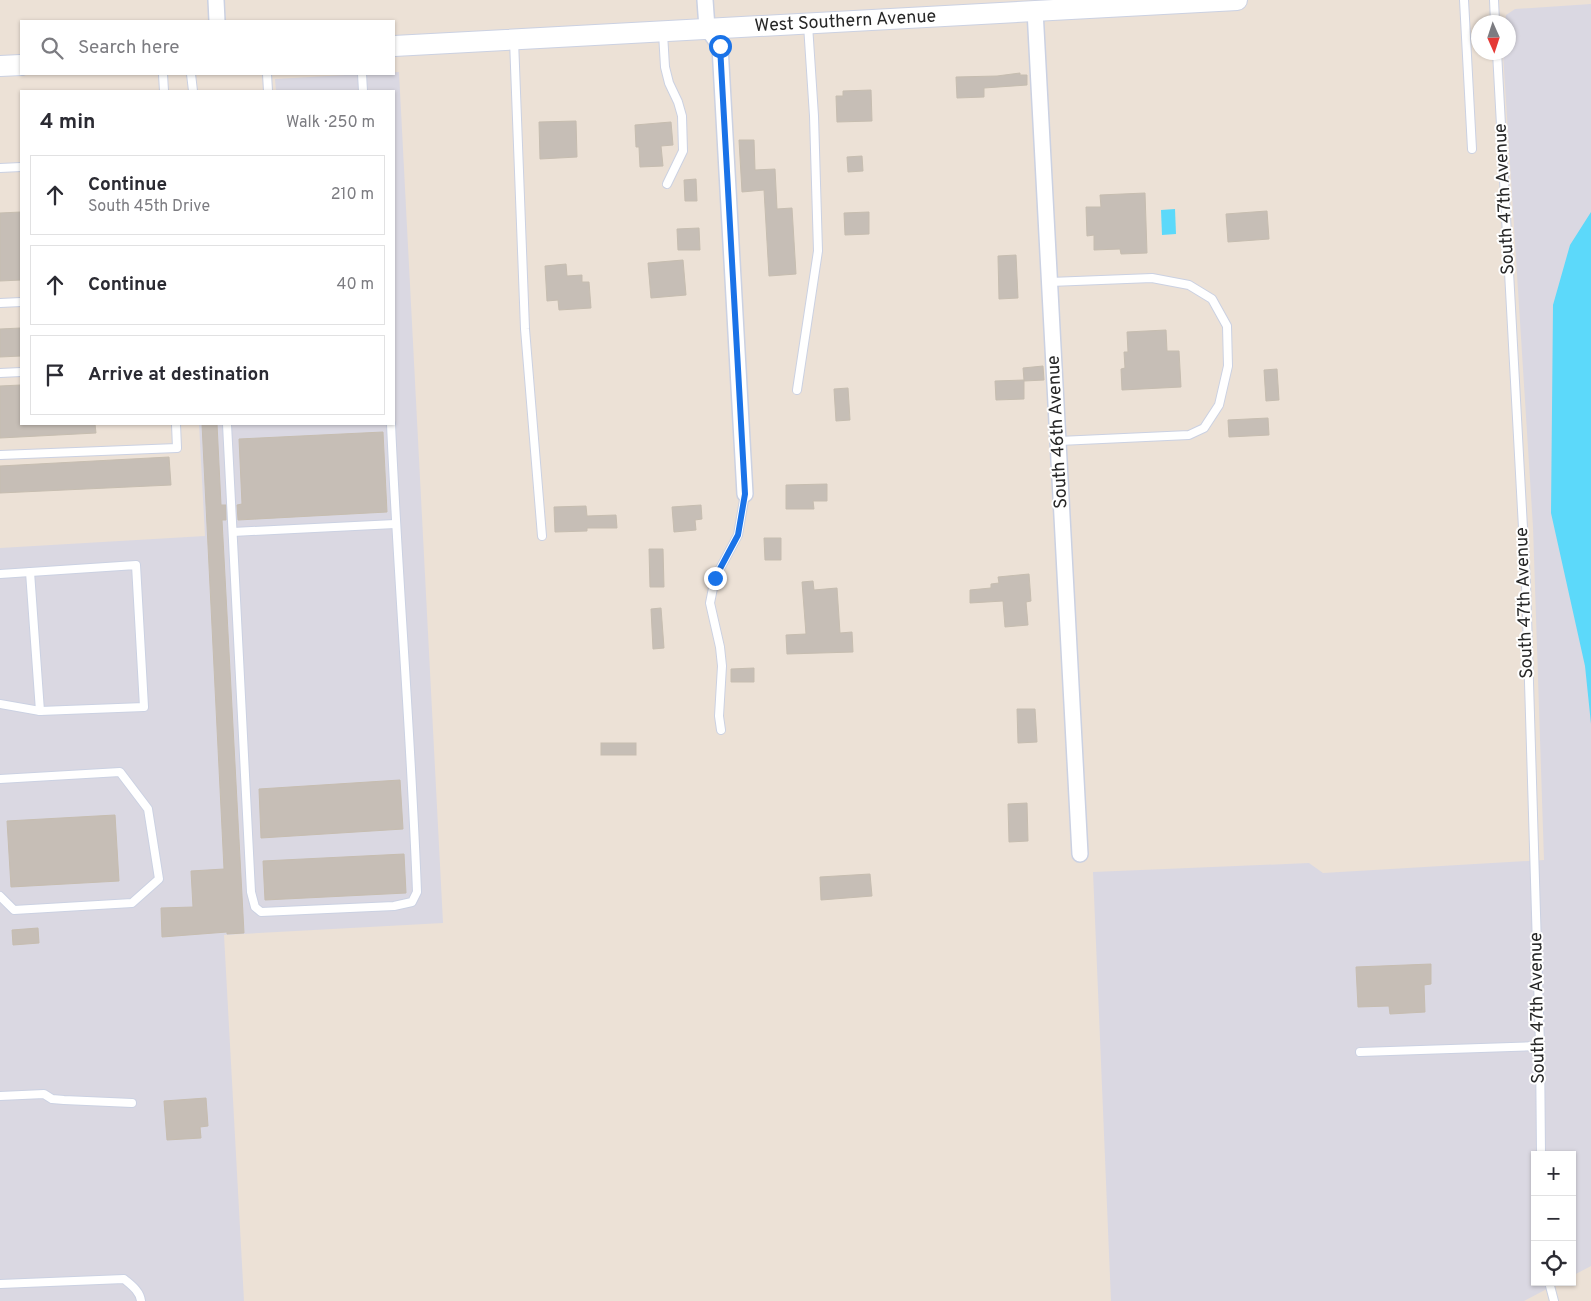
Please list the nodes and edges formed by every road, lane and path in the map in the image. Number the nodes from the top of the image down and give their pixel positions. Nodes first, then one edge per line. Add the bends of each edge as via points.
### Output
1 (216, 0) edge
2 (705, 0) edge
3 (1237, 0) edge
4 (1464, 0) edge
5 (1494, 0) edge
6 (1035, 10) junction
7 (1495, 15) edge
8 (217, 20) edge
9 (808, 23) junction
10 (707, 28) junction
11 (662, 31) junction
12 (514, 40) junction
13 (395, 46) edge
14 (1497, 60) edge
15 (20, 65) edge
16 (0, 66) edge
17 (163, 75) edge
18 (192, 75) edge
19 (267, 75) edge
20 (362, 75) edge
21 (164, 90) edge
22 (192, 90) edge
23 (268, 90) edge
24 (363, 90) edge
25 (1472, 150) dead end
26 (20, 167) edge
27 (0, 168) edge
28 (667, 184) dead end
29 (1050, 282) junction
30 (20, 302) edge
31 (0, 303) edge
32 (20, 372) edge
33 (0, 373) edge
34 (797, 390) dead end
35 (176, 425) edge
36 (227, 425) edge
37 (391, 425) edge
38 (1059, 441) junction
39 (0, 455) edge
40 (745, 494) joint
41 (395, 524) junction
42 (233, 532) junction
43 (542, 536) dead end
44 (30, 572) junction
45 (0, 574) edge
46 (0, 704) edge
47 (40, 711) junction
48 (721, 730) dead end
49 (0, 779) edge
50 (1080, 854) dead end
51 (0, 896) edge
52 (1540, 1046) junction
53 (1360, 1052) dead end
54 (0, 1096) edge
55 (132, 1103) dead end
56 (1541, 1151) edge
57 (0, 1284) edge
58 (1550, 1286) edge
59 (141, 1301) edge
60 (1554, 1301) edge

1 - 8 street
2 - 10 street
3 - 6 main road, West Southern Avenue
4 - 25 lane
5 - 7 lane
6 - 9 main road, West Southern Avenue
6 - 29 street, South 46th Avenue
9 - 10 main road, West Southern Avenue
9 - 34 lane via 818,251
10 - 11 main road, West Southern Avenue
10 - 40 street via 720,46
11 - 12 main road, West Southern Avenue
11 - 28 lane via 665,67 682,116 683,142 683,151
12 - 13 main road, West Southern Avenue
12 - 43 lane via 525,329
14 - 52 lane, South 47th Avenue via 1526,583
15 - 16 main road
17 - 21 lane
18 - 22 lane
19 - 23 lane
20 - 24 lane
26 - 27 lane
29 - 38 street, South 46th Avenue
29 - 38 lane via 1152,278 1189,285 1212,299 1227,326 1228,366 1219,405 1204,428 1189,435
30 - 31 lane
32 - 33 lane
35 - 39 lane via 177,448
36 - 42 lane
37 - 41 lane
38 - 50 street, South 46th Avenue
40 - 48 lane via 738,535 715,578 710,603 720,647
41 - 42 lane
41 - 42 lane via 413,781 417,892 412,902 394,906 261,912 254,907
44 - 45 lane
44 - 47 lane
44 - 47 lane via 136,565 144,707
46 - 47 lane
49 - 51 lane via 120,772 148,809 159,880 132,903 14,910
52 - 53 lane
52 - 56 lane, South 47th Avenue
54 - 55 lane via 44,1094 64,1100
57 - 59 lane via 124,1279
58 - 60 lane

